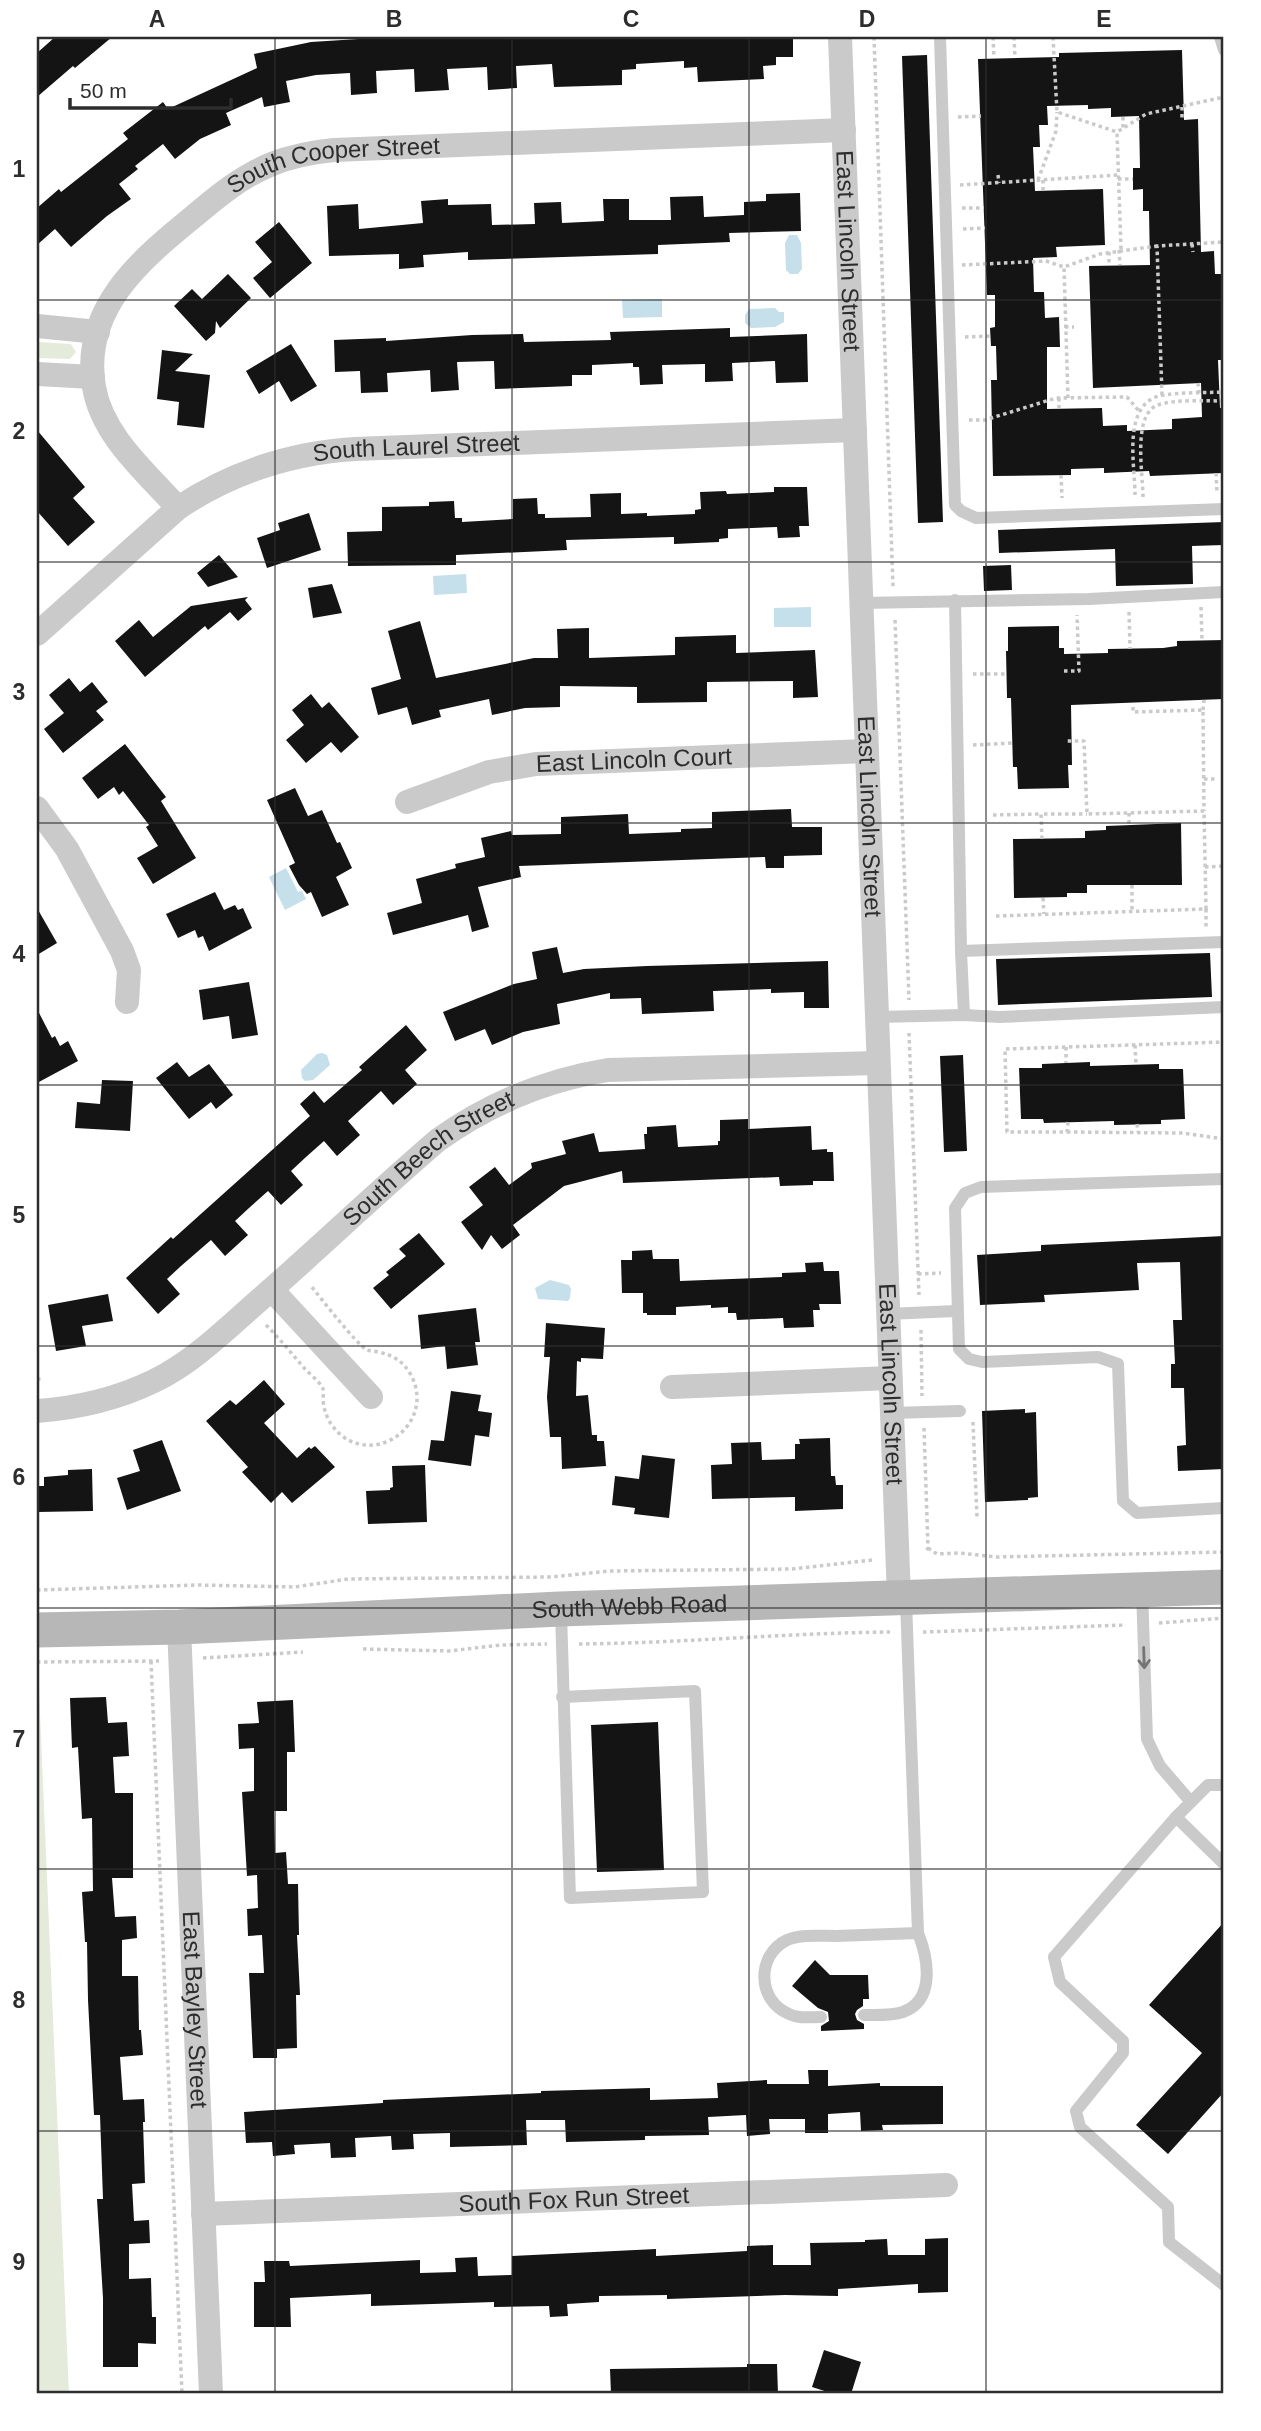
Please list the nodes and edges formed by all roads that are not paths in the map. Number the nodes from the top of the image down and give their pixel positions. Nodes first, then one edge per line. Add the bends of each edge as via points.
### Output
1 (840, 37) edge
2 (940, 37) edge
3 (1220, 37) edge
4 (1224, 50) edge
5 (844, 130) junction
6 (37, 326) edge
7 (97, 332) junction
8 (37, 374) edge
9 (93, 377) junction
10 (855, 430) junction
11 (178, 508) junction
12 (1224, 509) edge
13 (1224, 592) edge
14 (955, 600) junction
15 (861, 603) junction
16 (37, 634) edge
17 (867, 751) junction
18 (407, 802) dead end
19 (37, 808) edge
20 (1224, 942) edge
21 (961, 951) junction
22 (127, 1002) dead end
23 (1224, 1007) edge
24 (964, 1015) junction
25 (877, 1017) junction
26 (878, 1063) junction
27 (1224, 1179) edge
28 (272, 1290) junction
29 (957, 1311) junction
30 (887, 1314) junction
31 (890, 1378) junction
32 (672, 1387) dead end
33 (371, 1398) dead end
34 (37, 1411) edge
35 (891, 1413) junction
36 (966, 1414) road end
37 (1224, 1508) edge
38 (1224, 1587) edge
39 (1142, 1590) junction
40 (903, 1598) junction
41 (560, 1609) junction
42 (179, 1626) junction
43 (37, 1630) edge
44 (562, 1697) junction
45 (1224, 1785) edge
46 (1191, 1802) junction
47 (1176, 1817) junction
48 (1224, 1864) edge
49 (918, 1933) junction
50 (864, 2015) dead end
51 (821, 2017) dead end
52 (946, 2185) dead end
53 (203, 2214) junction
54 (1224, 2285) edge
55 (211, 2394) edge

1 - 5 street, East Lincoln Street
2 - 12 lane via 955,505 976,518
3 - 4 lane
5 - 7 street, South Cooper Street via 348,149 293,157 234,184 167,237 121,284
5 - 10 street, East Lincoln Street
6 - 7 street
7 - 9 street, South Cooper Street
8 - 9 street
9 - 11 street, South Cooper Street via 112,432
10 - 11 street, South Laurel Street via 332,451 256,468
10 - 15 street, East Lincoln Street
11 - 16 street, South Laurel Street
13 - 14 lane
14 - 15 lane
14 - 21 lane
15 - 17 street, East Lincoln Street
17 - 18 street, East Lincoln Court via 536,764 489,772
17 - 25 street, East Lincoln Street
19 - 22 street via 68,849 122,951 129,970
20 - 21 lane
21 - 24 lane
23 - 24 lane
24 - 25 lane
25 - 26 street, East Lincoln Street
26 - 28 street, South Beech Street via 608,1070 520,1093 438,1140
26 - 30 street, East Lincoln Street
27 - 29 lane via 973,1189 955,1208
28 - 33 street
28 - 34 street, South Beech Street via 199,1352 156,1380 109,1399
29 - 30 lane
29 - 37 lane via 958,1349 969,1359 1098,1357 1118,1364 1123,1501 1137,1513
30 - 31 street, East Lincoln Street
31 - 32 street
31 - 35 street, East Lincoln Street
35 - 36 lane
35 - 40 street, East Lincoln Street
38 - 39 main road, South Webb Road
39 - 40 main road, South Webb Road
39 -> 46 lane via 1147,1738 1160,1766
40 - 41 main road, South Webb Road
40 - 49 lane
41 - 42 main road, South Webb Road
41 - 44 lane
42 - 43 main road, South Webb Road
42 - 53 street, East Bayley Street
44 - 44 lane via 570,1898 703,1892 695,1691
45 - 46 lane via 1208,1785
46 - 47 lane
47 - 48 lane
47 - 54 lane via 1054,1957 1060,1982 1123,2041 1123,2053 1076,2111 1080,2127 1168,2207 1168,2242
49 - 50 lane via 926,1952 927,1982 920,1998 902,2013
49 - 51 lane via 800,1937 781,1944 768,1960 766,1991 789,2015
52 - 53 street, South Fox Run Street
53 - 55 street, East Bayley Street

